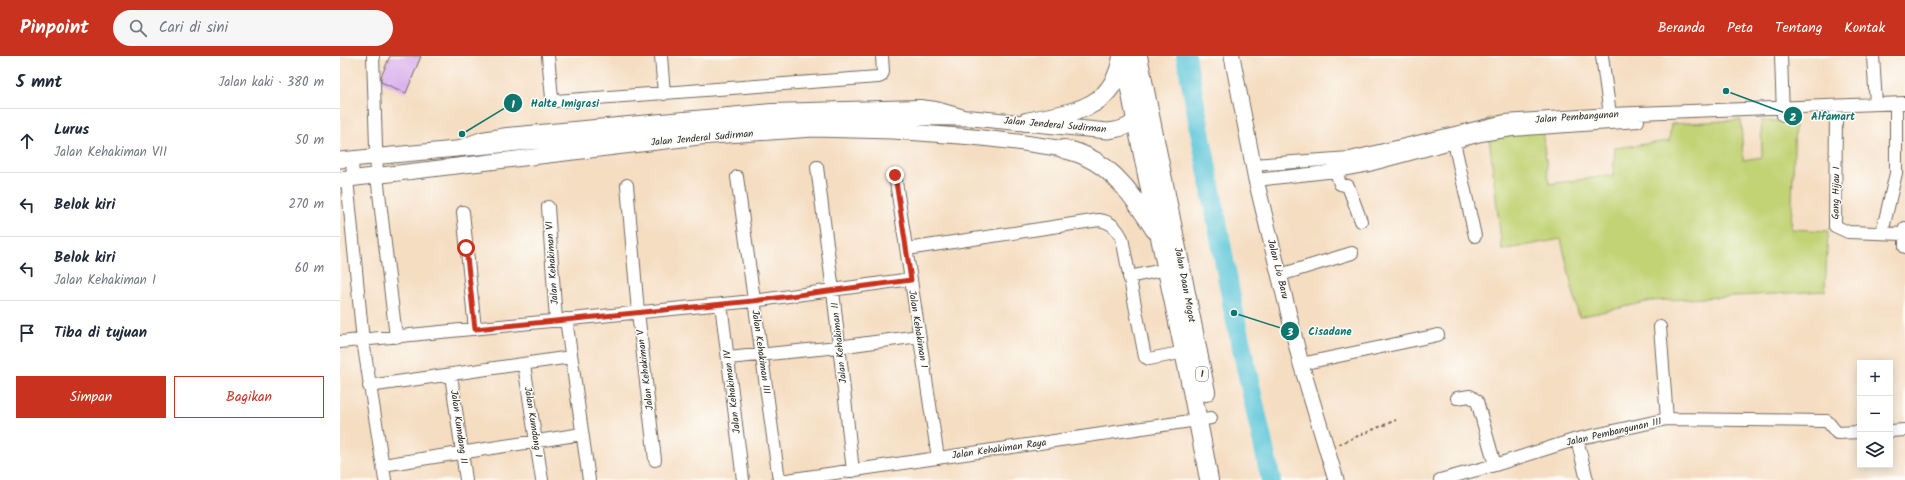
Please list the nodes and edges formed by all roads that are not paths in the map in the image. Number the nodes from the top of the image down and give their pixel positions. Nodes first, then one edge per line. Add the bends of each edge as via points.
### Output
1 (373, 56) edge
2 (548, 56) edge
3 (661, 56) edge
4 (882, 56) edge
5 (1123, 56) edge
6 (1138, 56) edge
7 (1232, 56) edge
8 (1602, 56) edge
9 (1781, 56) edge
10 (1873, 56) edge
11 (1145, 90) junction
12 (664, 94) junction
13 (1905, 103) edge
14 (1876, 104) junction
15 (1900, 111) edge
16 (1783, 112) junction
17 (1836, 113) junction
18 (1610, 118) junction
19 (1135, 120) junction
20 (1026, 122) junction
21 (1454, 142) junction
22 (1064, 149) joint
23 (377, 156) junction
24 (346, 159) edge
25 (817, 167) dead end
26 (1336, 171) junction
27 (1254, 173) junction
28 (895, 175) dead end
29 (378, 176) junction
30 (738, 177) dead end
31 (347, 179) edge
32 (627, 185) dead end
33 (548, 207) dead end
34 (463, 212) dead end
35 (1361, 221) dead end
36 (1882, 233) junction
37 (1475, 236) dead end
38 (1905, 236) edge
39 (1162, 241) junction
40 (907, 249) junction
41 (1352, 253) dead end
42 (1167, 269) junction
43 (1280, 275) junction
44 (1129, 277) junction
45 (911, 280) junction
46 (833, 291) junction
47 (753, 301) junction
48 (721, 304) junction
49 (638, 312) junction
50 (561, 320) junction
51 (1660, 327) dead end
52 (475, 329) junction
53 (1438, 334) dead end
54 (920, 336) junction
55 (396, 337) junction
56 (363, 341) junction
57 (340, 342) edge
58 (838, 347) junction
59 (1185, 352) junction
60 (762, 355) junction
61 (571, 357) junction
62 (728, 358) junction
63 (1301, 364) junction
64 (524, 365) junction
65 (451, 375) junction
66 (369, 386) junction
67 (1457, 398) dead end
68 (1204, 419) junction
69 (1667, 419) junction
70 (1905, 430) edge
71 (1893, 431) edge
72 (1857, 432) edge
73 (582, 434) junction
74 (1577, 439) junction
75 (536, 442) junction
76 (463, 452) junction
77 (938, 458) junction
78 (655, 460) dead end
79 (383, 465) junction
80 (1495, 465) junction
81 (853, 471) junction
82 (385, 480) edge
83 (466, 480) edge
84 (542, 480) edge
85 (589, 480) edge
86 (743, 480) edge
87 (779, 480) edge
88 (787, 480) edge
89 (1209, 480) edge
90 (1221, 480) edge
91 (1336, 480) edge
92 (1440, 480) edge
93 (1587, 480) edge

1 - 23 street
2 - 12 street via 552,98 556,101
3 - 12 street
4 - 12 street via 883,72 878,76
5 - 19 highway, Jalan Daan Mogot / 1
5 - 20 highway via 1115,82 1099,100 1073,112
6 - 11 highway, Jalan Daan Mogot / 1
7 - 27 main road, Jalan Lio Baru
8 - 18 street
9 - 16 street
10 - 14 street
11 - 19 main road, Jalan Daan Mogot via 1143,104
11 - 68 highway, Jalan Daan Mogot / 1 via 1182,267
13 - 14 street, Jalan Pembangunan
14 - 16 street, Jalan Pembangunan
15 - 17 street, Jalan Pembangunan
15 - 36 street via 1896,173
16 - 17 street, Jalan Pembangunan
16 - 18 street, Jalan Pembangunan
17 - 36 street, Gang Hijau I via 1835,226 1848,232
18 - 21 street, Jalan Pembangunan via 1512,130
18 - 27 street, Jalan Pembangunan via 1505,122 1350,158
19 - 20 main road, Jalan Jenderal Sudirman via 1126,127 1108,131
19 - 39 highway, Jalan Daan Mogot / 1
20 - 23 main road, Jalan Jenderal Sudirman via 972,118 795,117
21 - 26 street, Jalan Pembangunan
21 - 37 street
22 - 29 main road, Jalan Jenderal Sudirman via 965,136 813,129 691,138
22 - 39 highway via 1084,155 1107,170 1137,201
23 - 24 main road, Jalan Jenderal Sudirman
23 - 29 street
24 - 31 street
25 - 46 street, Jalan Kehakiman II
26 - 27 street, Jalan Pembangunan
26 - 35 street via 1338,183 1348,186
27 - 43 main road, Jalan Lio Baru
28 - 40 street, Jalan Kehakiman I
29 - 31 main road, Jalan Jenderal Sudirman
29 - 55 street
30 - 47 street, Jalan Kehakiman III
31 - 56 street
32 - 49 street, Jalan Kehakiman V
33 - 50 street, Jalan Kehakiman VI
34 - 52 street
36 - 38 street, Gang Hijau I
39 - 42 highway, Jalan Daan Mogot / 1
40 - 44 street via 1099,220 1111,223 1122,238
40 - 45 street, Jalan Kehakiman I
41 - 43 street
42 - 44 street
42 - 59 highway, Jalan Daan Mogot / 1
43 - 63 main road, Jalan Lio Baru
44 - 59 street via 1145,357 1149,359
45 - 46 street
45 - 54 street, Jalan Kehakiman I
46 - 47 street
46 - 58 street, Jalan Kehakiman II
47 - 48 street
47 - 60 street, Jalan Kehakiman III
48 - 49 street
48 - 62 street, Jalan Kehakiman IV
49 - 50 street
49 - 78 street, Jalan Kehakiman V
50 - 52 street
50 - 61 street, Jalan Kehakiman VI
51 - 69 street
52 - 55 street
53 - 63 street
54 - 58 street
54 - 77 street, Jalan Kehakiman I
55 - 56 street
56 - 57 street
56 - 66 street
58 - 60 street
58 - 81 street, Jalan Kehakiman II
59 - 68 highway, Jalan Daan Mogot / 1
60 - 62 street
60 - 87 street, Jalan Kehakiman III
61 - 64 street
61 - 73 street, Jalan Kehakiman VI
62 - 86 street, Jalan Kehakiman IV
63 - 91 main road, Jalan Lio Baru
64 - 65 street
64 - 75 street, Jalan Kumdang 1
65 - 66 street
65 - 76 street, Jalan Kumdang II
66 - 79 street
67 - 80 street via 1470,396 1477,401
68 - 77 street, Jalan Kehakiman Raya
68 - 89 highway, Jalan Daan Mogot / 1
68 - 90 highway, Jalan Daan Mogot / 1
69 - 72 street, Jalan Pembangunan III via 1827,421 1837,433
69 - 74 street, Jalan Pembangunan III
70 - 71 street
73 - 75 street
73 - 85 street, Jalan Kehakiman VI
74 - 80 street, Jalan Pembangunan III
74 - 93 street
75 - 76 street
75 - 84 street, Jalan Kumdang 1
76 - 79 street
76 - 83 street, Jalan Kumdang II
77 - 81 street, Jalan Kehakiman Raya
79 - 82 street
80 - 92 street, Jalan Pembangunan III
81 - 88 street, Jalan Kehakiman Raya

